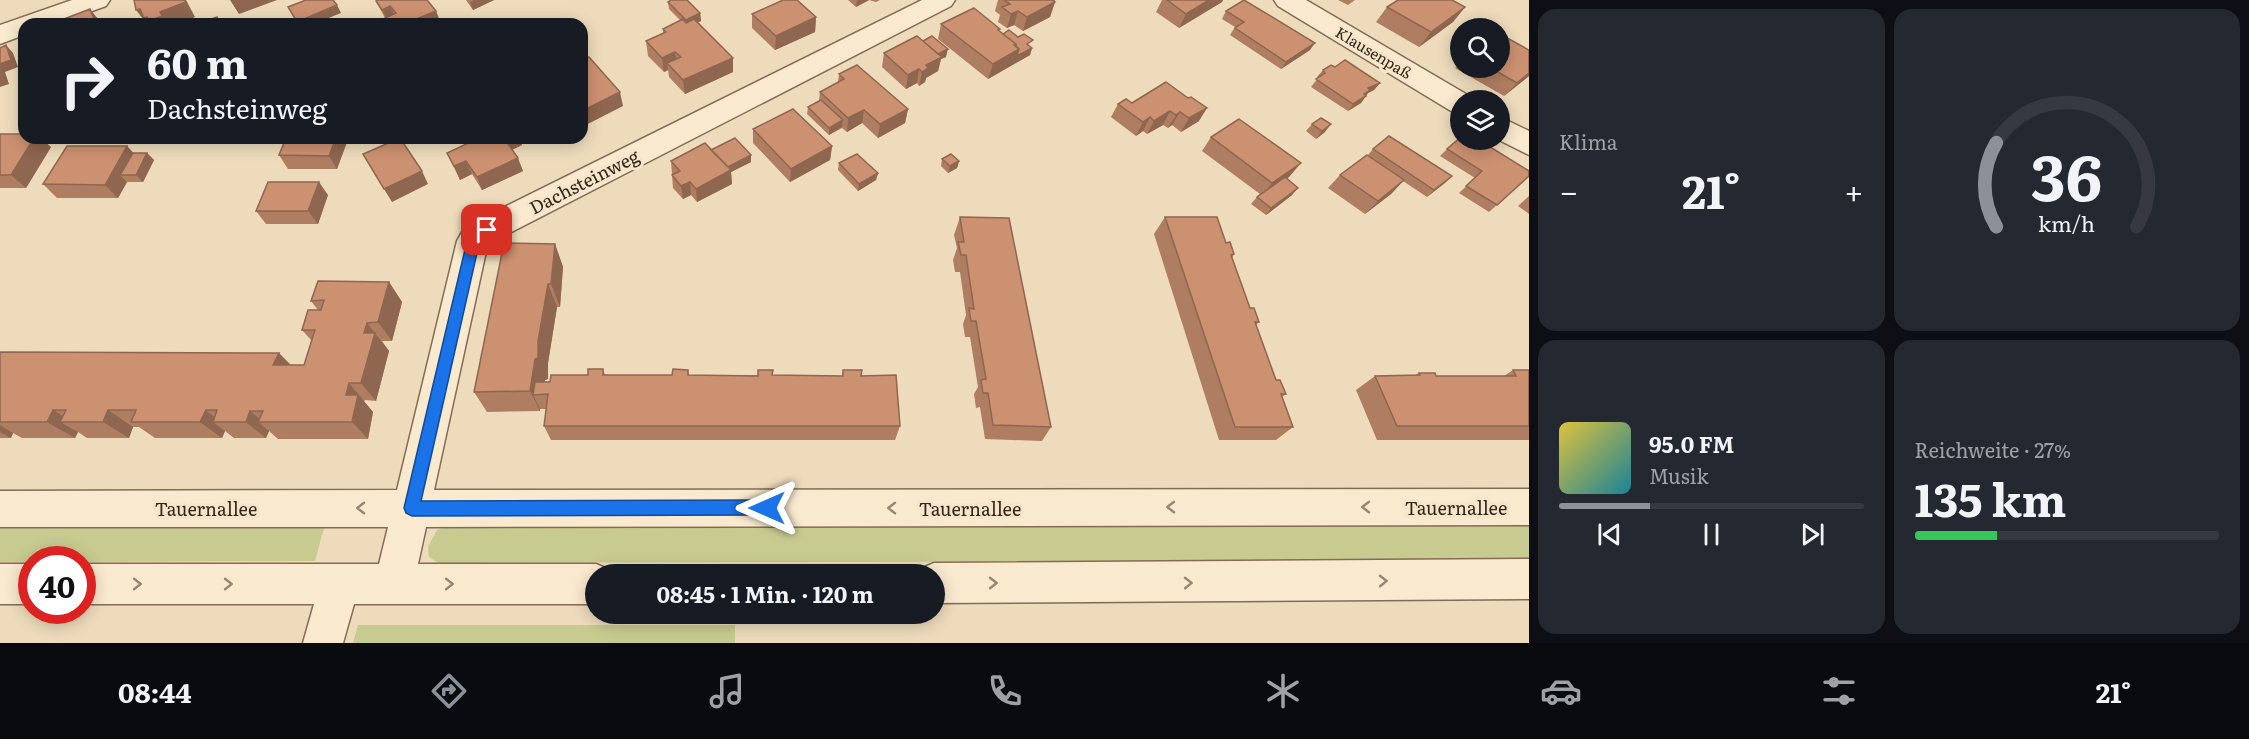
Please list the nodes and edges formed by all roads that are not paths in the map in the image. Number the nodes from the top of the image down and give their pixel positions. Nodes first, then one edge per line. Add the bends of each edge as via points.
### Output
1 (97, 0) edge
2 (942, 0) edge
3 (1287, 0) edge
4 (47, 18) edge
5 (18, 28) edge
6 (0, 35) edge
7 (1450, 97) edge
8 (1510, 133) edge
9 (1529, 144) edge
10 (1529, 507) edge
11 (412, 508) junction
12 (0, 509) edge
13 (1529, 579) edge
14 (0, 584) edge
15 (18, 584) edge
16 (96, 584) edge
17 (339, 584) junction
18 (394, 584) junction
19 (585, 584) edge
20 (945, 584) edge
21 (323, 643) edge

1 - 4 street
2 - 11 street, Dachsteinweg via 487,230 473,241
3 - 7 street, Klausenpaß
5 - 6 street
8 - 9 street
10 -> 11 street, Tauernallee
11 -> 12 street, Tauernallee
11 - 18 street
20 -> 13 street
14 - 15 street
16 -> 17 street
17 - 18 street
17 - 21 street
18 -> 19 street

